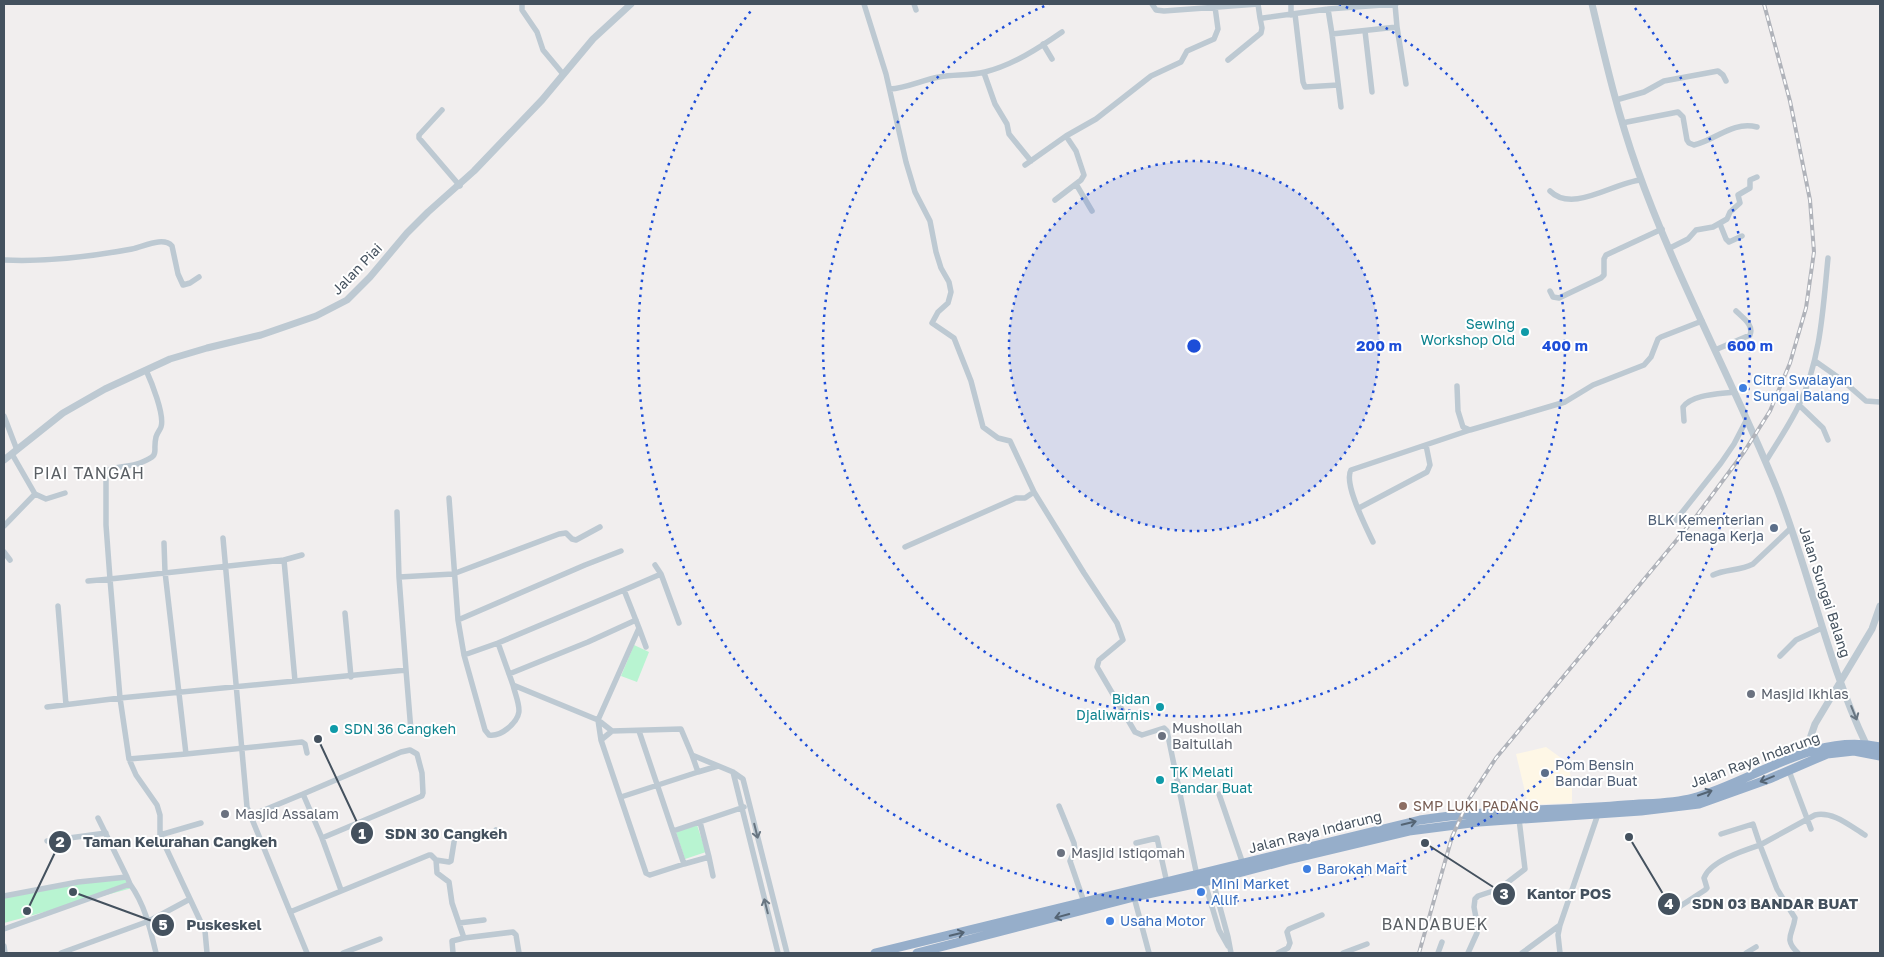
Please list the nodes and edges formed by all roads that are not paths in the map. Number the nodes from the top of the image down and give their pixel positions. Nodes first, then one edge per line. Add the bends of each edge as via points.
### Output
1 (522, 4) edge
2 (632, 4) edge
3 (864, 4) edge
4 (1152, 4) edge
5 (1258, 4) edge
6 (1291, 4) edge
7 (1395, 4) edge
8 (1592, 4) edge
9 (1215, 7) junction
10 (1328, 9) junction
11 (1293, 15) junction
12 (1260, 18) junction
13 (1397, 27) junction
14 (1365, 31) junction
15 (1062, 32) dead end
16 (1332, 34) junction
17 (1043, 44) junction
18 (1052, 59) dead end
19 (1228, 60) dead end
20 (984, 73) junction
21 (563, 74) junction
22 (1726, 81) dead end
23 (1406, 84) dead end
24 (1338, 85) junction
25 (890, 89) junction
26 (1372, 92) dead end
27 (1616, 100) junction
28 (1341, 107) dead end
29 (442, 110) dead end
30 (1622, 123) junction
31 (1757, 127) dead end
32 (1066, 136) junction
33 (1031, 161) junction
34 (1025, 165) dead end
35 (1757, 177) dead end
36 (1642, 180) junction
37 (1076, 184) junction
38 (460, 186) junction
39 (1550, 190) dead end
40 (1055, 200) dead end
41 (1092, 211) dead end
42 (1720, 224) junction
43 (1662, 229) junction
44 (1742, 236) dead end
45 (1670, 248) junction
46 (1828, 258) dead end
47 (4, 260) edge
48 (199, 276) dead end
49 (1550, 291) dead end
50 (1736, 311) dead end
51 (1702, 321) junction
52 (1715, 350) junction
53 (1815, 361) junction
54 (146, 370) junction
55 (1458, 386) dead end
56 (1734, 392) junction
57 (1880, 402) edge
58 (1799, 405) junction
59 (4, 416) edge
60 (1684, 421) dead end
61 (1748, 423) junction
62 (1470, 430) junction
63 (1828, 440) dead end
64 (1426, 444) junction
65 (14, 452) junction
66 (4, 460) edge
67 (1766, 461) junction
68 (1034, 492) junction
69 (65, 493) dead end
70 (35, 494) junction
71 (449, 498) dead end
72 (1358, 508) junction
73 (397, 512) dead end
74 (1676, 520) dead end
75 (4, 526) edge
76 (600, 527) dead end
77 (1791, 528) junction
78 (223, 538) dead end
79 (1373, 542) dead end
80 (164, 543) dead end
81 (905, 547) dead end
82 (4, 552) edge
83 (621, 552) dead end
84 (302, 555) dead end
85 (10, 560) dead end
86 (284, 560) junction
87 (655, 565) dead end
88 (225, 567) junction
89 (164, 572) junction
90 (453, 574) junction
91 (661, 574) junction
92 (1713, 575) dead end
93 (399, 577) junction
94 (110, 579) junction
95 (88, 581) dead end
96 (624, 590) junction
97 (58, 606) dead end
98 (1880, 606) edge
99 (345, 613) dead end
100 (1879, 616) edge
101 (458, 620) junction
102 (636, 620) junction
103 (679, 623) dead end
104 (639, 628) junction
105 (1822, 628) junction
106 (498, 643) junction
107 (646, 647) dead end
108 (464, 655) junction
109 (1780, 656) dead end
110 (406, 670) junction
111 (509, 674) junction
112 (351, 676) junction
113 (295, 681) junction
114 (1841, 683) junction
115 (513, 685) junction
116 (235, 688) junction
117 (178, 692) junction
118 (120, 698) junction
119 (66, 705) junction
120 (47, 707) dead end
121 (598, 720) junction
122 (639, 730) junction
123 (412, 731) dead end
124 (612, 731) junction
125 (601, 740) junction
126 (1866, 744) junction
127 (241, 747) junction
128 (1880, 747) edge
129 (307, 753) dead end
130 (1805, 753) junction
131 (186, 754) junction
132 (692, 754) junction
133 (1880, 756) edge
134 (129, 759) junction
135 (718, 766) junction
136 (1789, 771) junction
137 (698, 772) junction
138 (733, 772) junction
139 (658, 786) junction
140 (303, 794) junction
141 (1219, 794) dead end
142 (621, 798) junction
143 (750, 806) junction
144 (1059, 806) dead end
145 (742, 808) junction
146 (1509, 810) junction
147 (1598, 814) junction
148 (250, 816) junction
149 (98, 818) dead end
150 (1808, 819) junction
151 (1514, 820) junction
152 (1445, 821) junction
153 (700, 822) junction
154 (200, 823) dead end
155 (1811, 828) dead end
156 (496, 830) dead end
157 (673, 831) junction
158 (106, 833) junction
159 (1721, 834) dead end
160 (160, 835) junction
161 (1865, 835) dead end
162 (322, 838) junction
163 (47, 841) dead end
164 (1136, 843) dead end
165 (1760, 844) junction
166 (1329, 847) junction
167 (709, 856) junction
168 (436, 860) junction
169 (684, 864) junction
170 (1243, 864) junction
171 (713, 876) dead end
172 (127, 877) junction
173 (1204, 878) junction
174 (1167, 883) junction
175 (130, 884) junction
176 (341, 890) junction
177 (4, 896) edge
178 (1134, 897) junction
179 (190, 899) junction
180 (1091, 903) junction
181 (1678, 907) dead end
182 (290, 912) junction
183 (1322, 916) dead end
184 (484, 920) dead end
185 (149, 921) junction
186 (459, 923) junction
187 (1560, 925) junction
188 (4, 929) edge
189 (464, 938) junction
190 (380, 939) dead end
191 (1442, 942) dead end
192 (935, 944) junction
193 (1367, 944) dead end
194 (4, 946) edge
195 (1756, 947) dead end
196 (1230, 951) edge
197 (5, 953) edge
198 (61, 953) edge
199 (156, 953) edge
200 (207, 953) edge
201 (307, 953) edge
202 (344, 953) edge
203 (454, 953) edge
204 (518, 953) edge
205 (778, 953) edge
206 (787, 953) edge
207 (875, 953) edge
208 (922, 953) edge
209 (1149, 953) edge
210 (1278, 953) edge
211 (1343, 953) edge
212 (1438, 953) edge
213 (1468, 953) edge
214 (1522, 953) edge
215 (1560, 953) edge
216 (1746, 953) edge
217 (1796, 953) edge

1 - 21 street via 543,50
2 - 21 street, Jalan Piai via 604,27
3 - 25 street
4 - 9 street via 1160,11
5 - 9 street
5 - 12 street
6 - 11 street
7 - 10 street
7 - 13 street
8 - 27 street, Jalan Sungai Balang
9 - 32 street via 1218,29 1214,39 1187,51 1181,62 1151,76 1096,118
10 - 11 street
10 - 16 street
11 - 12 street
11 - 24 street via 1305,87
12 - 19 street via 1260,33
13 - 14 street
13 - 23 street
14 - 16 street
14 - 26 street
15 - 17 street
16 - 24 street
17 - 18 street
17 - 20 street via 1018,60
20 - 25 street via 942,76
20 - 33 street via 1009,134
21 - 38 street, Jalan Piai
22 - 27 street via 1718,71 1703,73 1664,81 1644,92
24 - 28 street
25 - 68 street via 915,192 930,222 936,252 951,292 948,303 932,323 953,336 970,376 983,427 998,438 1010,441
27 - 30 street, Jalan Sungai Balang
29 - 38 street via 419,138
30 - 31 street via 1678,112 1687,140 1694,145 1736,127
30 - 36 street, Jalan Sungai Balang
32 - 33 street
32 - 37 street via 1084,172 1084,177
33 - 34 street
35 - 42 street via 1750,180 1750,188 1738,195 1740,203
36 - 39 street via 1577,199 1566,200
36 - 43 street, Jalan Sungai Balang
37 - 40 street
37 - 41 street
38 - 54 street, Jalan Piai via 428,212 355,293 336,307 269,333 184,355
42 - 44 street via 1729,242
42 - 45 street via 1696,230 1688,239
43 - 45 street, Jalan Sungai Balang
43 - 49 street via 1606,255 1601,278 1559,298 1553,297
45 - 51 street, Jalan Sungai Balang
46 - 53 street via 1822,327
47 - 48 street via 60,260 163,242 172,246 183,285
50 - 52 street via 1751,326 1750,336
51 - 52 street, Jalan Sungai Balang
51 - 62 street via 1658,339 1644,365 1593,385 1565,402
52 - 56 street, Jalan Sungai Balang
53 - 57 street via 1866,401
53 - 58 street
54 - 65 street, Jalan Piai via 77,404
54 - 94 street via 162,426 156,436 153,456 125,468 106,471
55 - 62 street via 1459,416 1463,427
56 - 60 street via 1710,395 1687,403
56 - 61 street, Jalan Sungai Balang
58 - 63 street via 1823,428
58 - 67 street
59 - 65 street
61 - 67 street, Jalan Sungai Balang
61 - 74 street
62 - 64 street
64 - 72 street via 1430,465 1427,472
64 - 72 street via 1351,470 1350,484
65 - 66 street, Jalan Piai
65 - 70 street
67 - 77 street, Jalan Sungai Balang
68 - 81 street
68 - 173 street via 1118,623 1123,637 1121,644 1097,662 1097,668 1135,732 1142,735 1164,728 1167,731
69 - 70 street via 46,500
70 - 75 street
71 - 90 street
72 - 79 street
73 - 93 street
76 - 90 street via 576,540 563,533
77 - 92 street via 1747,568
77 - 105 street, Jalan Sungai Balang
78 - 88 street
80 - 89 street
82 - 85 street
83 - 101 street
84 - 86 street
86 - 88 street
86 - 113 street
87 - 91 street
88 - 89 street
88 - 116 street
89 - 94 street
89 - 117 street
90 - 93 street
90 - 101 street
91 - 96 street
91 - 103 street
93 - 110 street
94 - 95 street
94 - 118 street
96 - 102 street
96 - 106 street
97 - 119 street
98 - 100 street
99 - 112 street
100 - 114 street
101 - 108 street
102 - 104 street
102 - 111 street
104 - 107 street
104 - 121 street
105 - 109 street via 1796,640
105 - 114 street, Jalan Sungai Balang
106 - 108 street
106 - 111 street
108 - 115 street via 489,735 505,731 518,720
110 - 112 street
110 - 123 street
111 - 115 street
112 - 113 street
113 - 116 street
114 -> 126 street, Jalan Sungai Balang
114 - 130 street via 1819,717
115 - 121 street
116 - 117 street
116 - 127 street
117 - 118 street
117 - 131 street
118 - 119 street
118 - 134 street
119 - 120 street
121 - 124 street
121 - 125 street
122 - 124 street
122 - 132 street via 681,729
122 - 139 street
124 - 125 street
125 - 142 street
126 - 128 highway, Jalan Raya Indarung
126 - 130 highway, Jalan Raya Indarung via 1824,747
127 - 129 street via 302,742
127 - 131 street
127 - 148 street
146 -> 130 highway, Jalan Raya Indarung via 1595,807 1692,798 1742,781
131 - 134 street
132 - 135 street
132 - 137 street
133 - 136 highway, Jalan Raya Indarung via 1854,751 1827,754
134 - 160 street via 157,806
135 - 137 street
135 - 138 street
136 -> 147 highway, Jalan Raya Indarung via 1699,804
136 - 150 street
137 - 139 street
138 - 143 street via 743,779
138 - 145 street
139 - 142 street
139 - 157 street
140 - 148 street
140 - 162 street
140 - 162 street via 401,752 410,750 417,754 422,773 422,796
141 - 170 street
142 - 169 street via 646,873 650,875
143 - 145 street
143 -> 206 street
144 - 180 street via 1074,843 1070,861
145 - 153 street
205 -> 145 street
146 - 151 highway
146 - 152 highway, Jalan Raya Indarung
147 - 151 highway, Jalan Raya Indarung
147 - 187 street
148 - 182 street
149 - 158 street
150 - 155 street
150 - 161 street via 1828,814
150 - 165 street
151 - 152 highway, Jalan Raya Indarung
151 - 213 street via 1525,869 1499,889 1474,899 1477,933
152 - 166 highway, Jalan Raya Indarung
153 - 157 street
153 - 167 street
154 - 160 street
156 - 168 street via 492,835 457,833 451,861
157 - 169 street
158 - 163 street
158 - 172 street
159 - 165 street via 1753,824
160 - 179 street
162 - 176 street
164 - 174 street via 1157,838
165 - 181 street via 1716,865 1705,874 1705,890
165 - 217 street via 1777,889 1795,918 1789,938
166 - 170 highway, Jalan Raya Indarung
166 - 173 highway, Jalan Raya Indarung
167 - 169 street
167 - 171 street
168 - 176 street via 429,855
168 - 186 street via 438,874 449,882
170 - 173 highway, Jalan Raya Indarung
172 - 175 street
172 - 177 street via 78,882
173 - 174 highway, Jalan Raya Indarung
173 - 178 highway, Jalan Raya Indarung
173 - 196 street via 1228,937
174 - 180 highway, Jalan Raya Indarung
175 - 185 street via 140,898
175 - 188 street
176 - 182 street
178 - 180 highway, Jalan Raya Indarung
178 - 209 street
179 - 185 street
179 - 200 street via 205,931
180 - 192 highway, Jalan Raya Indarung
182 - 201 street
183 - 210 street via 1288,930 1288,948
184 - 186 street
185 - 198 street
185 - 199 street
186 - 189 street
187 - 214 street
187 - 215 street
189 - 203 street via 452,941
189 - 204 street via 513,932
190 - 202 street
191 - 212 street
192 - 207 highway, Jalan Raya Indarung
192 - 208 highway, Jalan Raya Indarung
193 - 211 street
194 - 197 street
195 - 216 street

